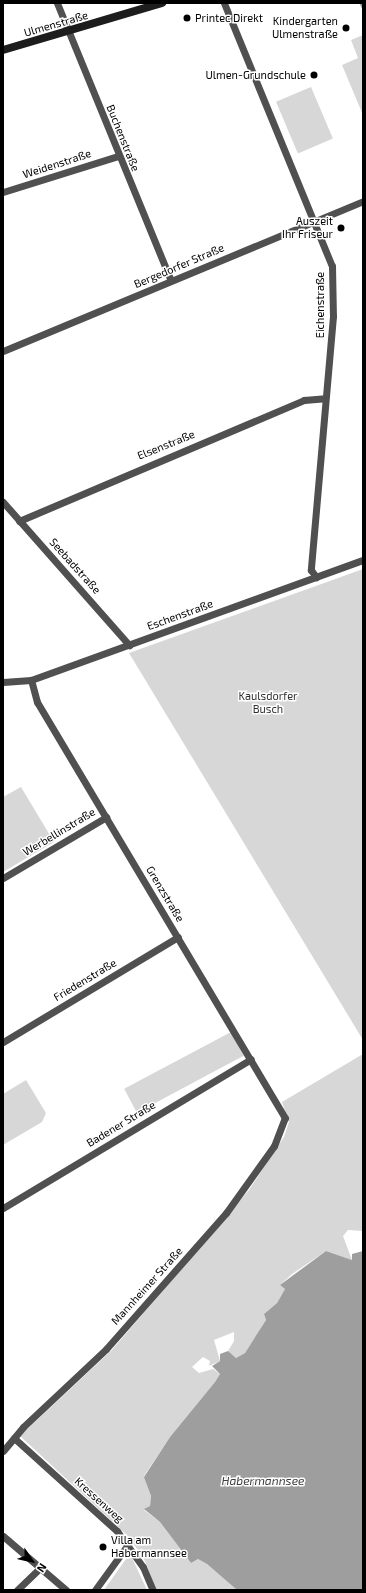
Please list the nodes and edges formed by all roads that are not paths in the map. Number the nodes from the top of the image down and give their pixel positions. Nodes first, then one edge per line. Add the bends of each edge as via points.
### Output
1 (57, 3) edge
2 (162, 3) edge
3 (224, 3) edge
4 (69, 32) junction
5 (3, 50) edge
6 (118, 156) junction
7 (3, 192) edge
8 (363, 201) edge
9 (314, 222) junction
10 (171, 281) junction
11 (3, 351) edge
12 (325, 398) junction
13 (3, 502) edge
14 (19, 521) junction
15 (363, 560) edge
16 (316, 577) junction
17 (129, 645) junction
18 (31, 680) junction
19 (3, 682) edge
20 (106, 817) junction
21 (3, 878) edge
22 (178, 937) junction
23 (3, 1042) edge
24 (251, 1059) junction
25 (285, 1118) joint
26 (3, 1208) edge
27 (14, 1438) junction
28 (4, 1449) edge
29 (3, 1536) edge
30 (129, 1544) junction
31 (39, 1569) junction
32 (17, 1590) edge
33 (66, 1590) edge
34 (94, 1590) edge
35 (153, 1590) edge

1 - 4 street, Buchenstraße
2 - 4 street, Ulmenstraße
3 - 9 street, Eichenstraße
4 - 5 street, Ulmenstraße
4 - 6 street, Buchenstraße
6 - 7 street, Weidenstraße
6 - 10 street, Buchenstraße
8 - 9 street, Bergedorfer Straße
9 - 10 street, Bergedorfer Straße
9 - 12 street, Eichenstraße via 332,266 334,287
10 - 11 street, Bergedorfer Straße
12 - 14 street, Elsenstraße via 304,400
12 - 16 street, Eichenstraße via 311,570
13 - 14 street, Seebadstraße
14 - 17 street, Seebadstraße
15 - 16 street, Eschenstraße
16 - 17 street, Eschenstraße
17 - 18 street, Eschenstraße
18 - 19 street, Eschenstraße
18 - 20 street, Grenzstraße via 37,702
20 - 21 street, Werbellinstraße
20 - 22 street, Grenzstraße
22 - 23 street, Friedenstraße
22 - 24 street, Grenzstraße
24 - 25 street, Grenzstraße
24 - 26 street, Badener Straße
25 - 27 street, Mannheimer Straße via 274,1146 226,1213 106,1349
27 - 28 street, Mannheimer Straße
27 - 30 street, Kressenweg
29 - 31 street
30 - 34 street
30 - 35 street, Kressenweg
31 - 32 street
31 - 33 street

